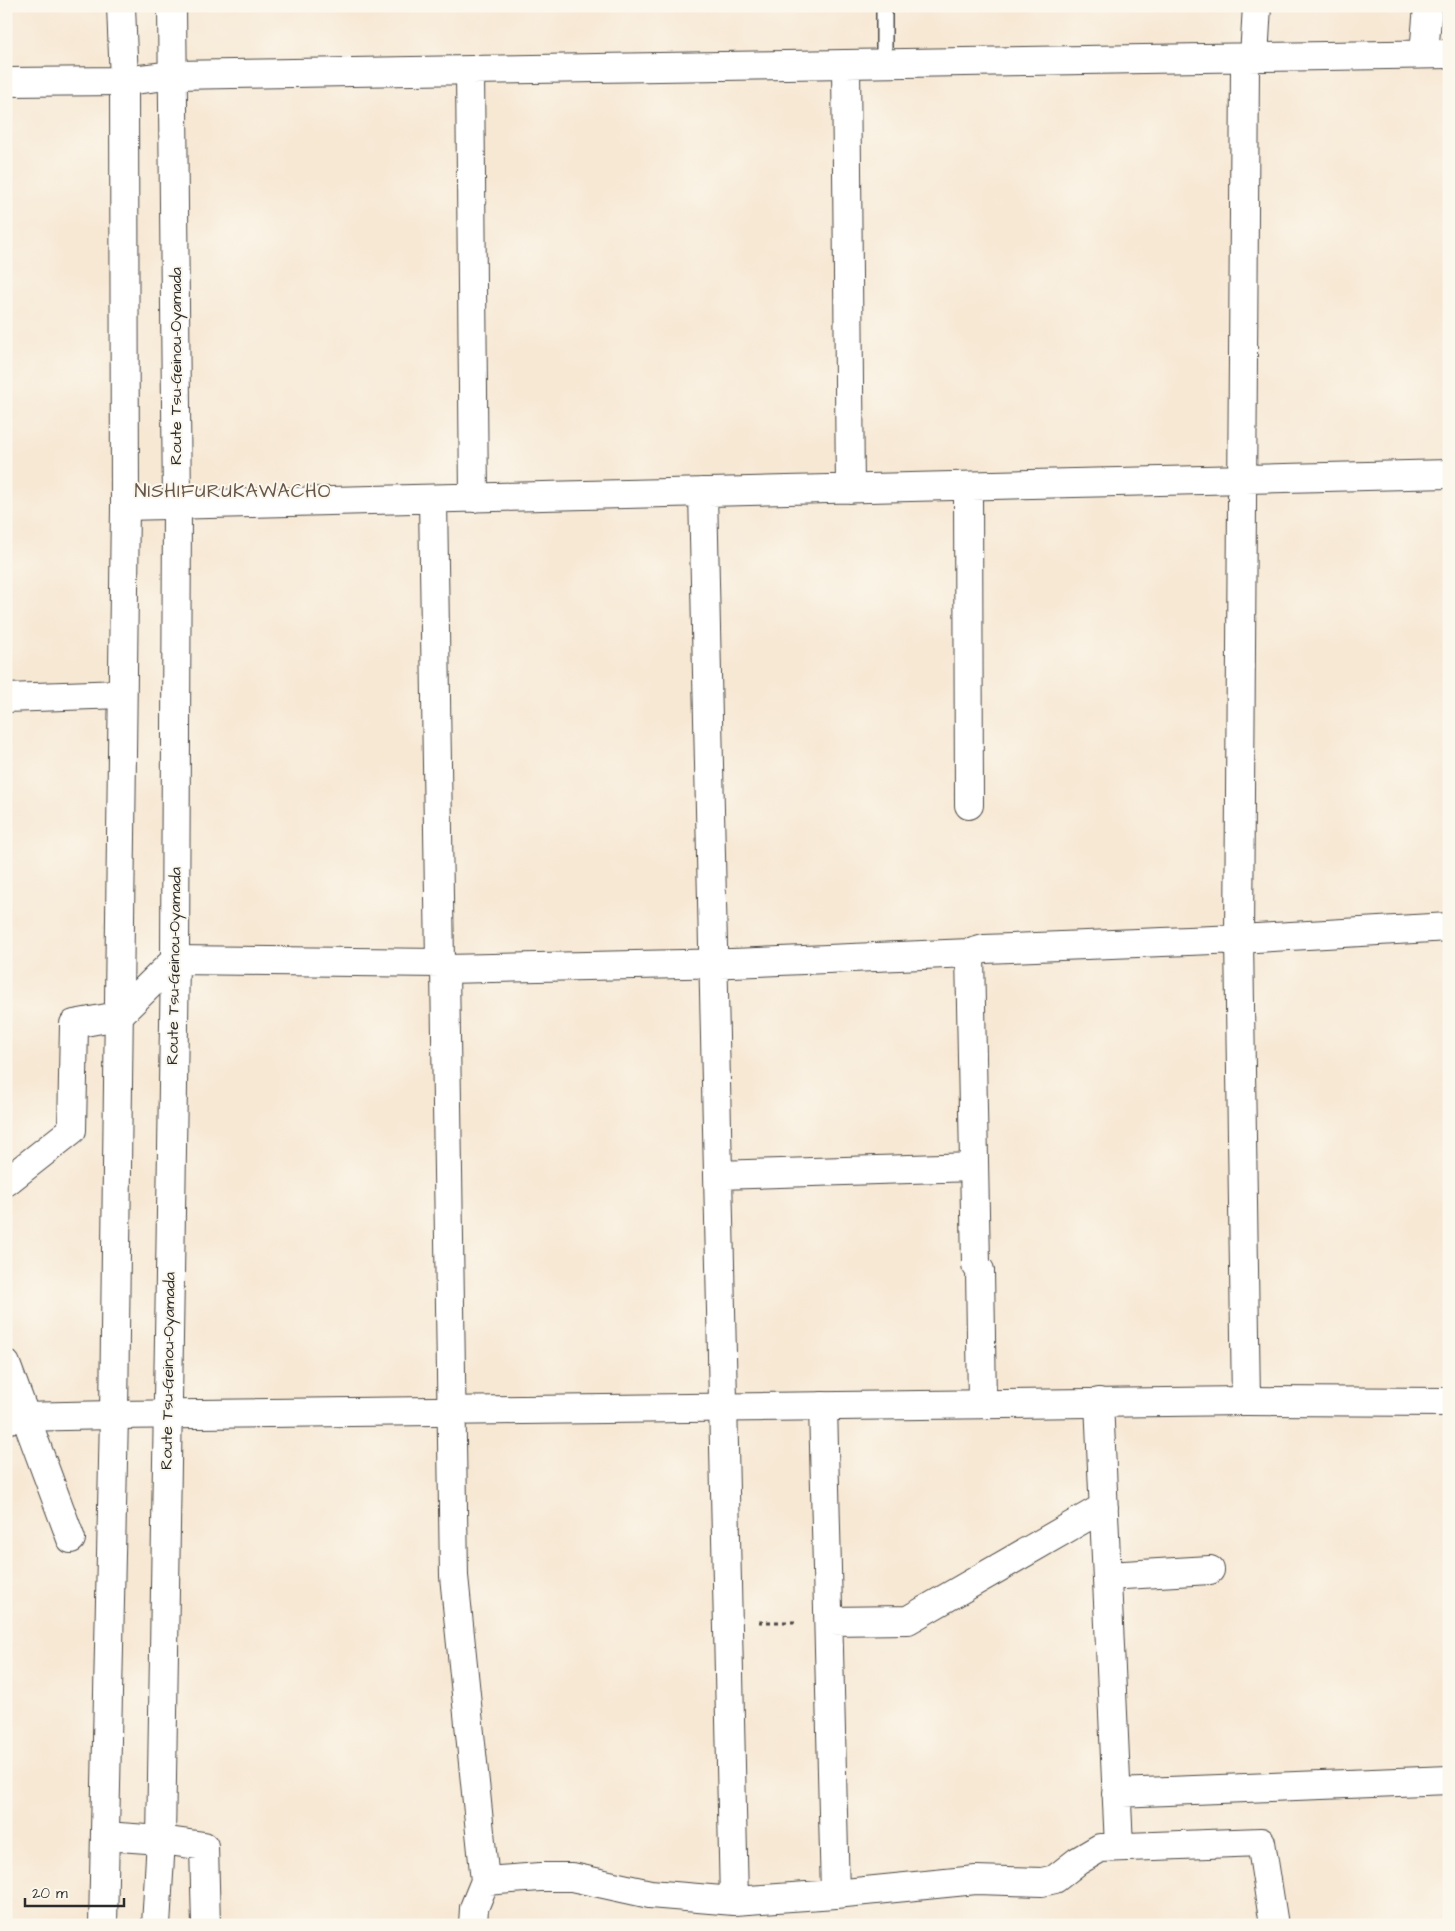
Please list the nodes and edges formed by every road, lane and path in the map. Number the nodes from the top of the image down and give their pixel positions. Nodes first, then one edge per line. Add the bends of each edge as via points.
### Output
1 (121, 6) edge
2 (172, 6) edge
3 (884, 6) edge
4 (1257, 6) edge
5 (1428, 6) edge
6 (1436, 54) edge
7 (1254, 57) junction
8 (884, 63) junction
9 (846, 64) junction
10 (470, 71) junction
11 (174, 76) junction
12 (6, 82) edge
13 (124, 82) junction
14 (1449, 474) edge
15 (1242, 479) junction
16 (968, 486) junction
17 (850, 489) junction
18 (703, 492) junction
19 (474, 498) junction
20 (433, 499) junction
21 (177, 505) junction
22 (124, 506) junction
23 (122, 694) junction
24 (6, 698) edge
25 (969, 805) dead end
26 (1449, 927) edge
27 (1239, 939) junction
28 (970, 953) junction
29 (175, 960) junction
30 (714, 962) junction
31 (443, 966) junction
32 (118, 1016) junction
33 (974, 1167) junction
34 (718, 1175) junction
35 (6, 1182) edge
36 (6, 1364) edge
37 (1246, 1401) junction
38 (1099, 1402) junction
39 (1449, 1402) edge
40 (982, 1404) junction
41 (823, 1406) junction
42 (723, 1407) junction
43 (451, 1411) junction
44 (167, 1414) junction
45 (114, 1415) junction
46 (16, 1419) edge
47 (1104, 1506) junction
48 (71, 1539) dead end
49 (1210, 1570) dead end
50 (1107, 1576) junction
51 (828, 1621) junction
52 (728, 1622) junction
53 (1449, 1780) edge
54 (1116, 1793) junction
55 (105, 1836) junction
56 (161, 1840) junction
57 (1119, 1846) junction
58 (485, 1881) junction
59 (835, 1894) junction
60 (734, 1901) junction
61 (102, 1925) edge
62 (156, 1925) edge
63 (206, 1925) edge
64 (473, 1925) edge
65 (1274, 1925) edge

1 - 13 street
2 - 11 street, Route Tsu-Geinou-Oyamada
3 - 8 lane
4 - 7 street
5 - 6 street
6 - 7 street
7 - 8 street
7 - 15 street via 1245,66
8 - 9 street
9 - 10 street
9 - 17 street
10 - 11 street
10 - 19 street
11 - 13 street
11 - 21 street, Route Tsu-Geinou-Oyamada
12 - 13 street
13 - 22 street
14 - 15 street
15 - 16 street
15 - 27 street
16 - 17 street
16 - 25 street
17 - 18 street
18 - 19 street
18 - 30 street
19 - 20 street
20 - 21 street
20 - 31 street
21 - 22 street
21 - 29 street, Route Tsu-Geinou-Oyamada
22 - 23 street
23 - 24 street
23 - 32 street
26 - 27 street
27 - 28 street via 984,949
27 - 37 street
28 - 30 street
28 - 33 street
29 - 31 street
29 - 32 street
29 - 44 street, Route Tsu-Geinou-Oyamada
30 - 31 street
30 - 34 street
31 - 43 street
32 - 35 street via 74,1024 72,1130
32 - 45 street
33 - 34 street
33 - 40 street via 976,1265 980,1270
34 - 42 street
36 - 46 street
37 - 38 street
37 - 39 street
38 - 40 street
38 - 47 street
40 - 41 street
41 - 42 street
41 - 51 street
42 - 43 street
42 - 52 street
43 - 44 street
43 - 58 street via 454,1576
44 - 45 street
44 - 56 street, Route Tsu-Geinou-Oyamada
45 - 46 street
45 - 55 street
46 - 48 street
47 - 50 street
47 - 51 street via 908,1620
49 - 50 street
50 - 54 street
51 - 52 path
51 - 59 street
52 - 60 street
53 - 54 street
54 - 57 street
55 - 56 street
55 - 61 street
56 - 62 street, Route Tsu-Geinou-Oyamada
56 - 63 street via 204,1846
57 - 59 street via 1100,1848 1055,1879 1042,1882 976,1880
57 - 65 street via 1261,1842
58 - 60 street via 572,1878 650,1894
58 - 64 street via 474,1908
59 - 60 street

